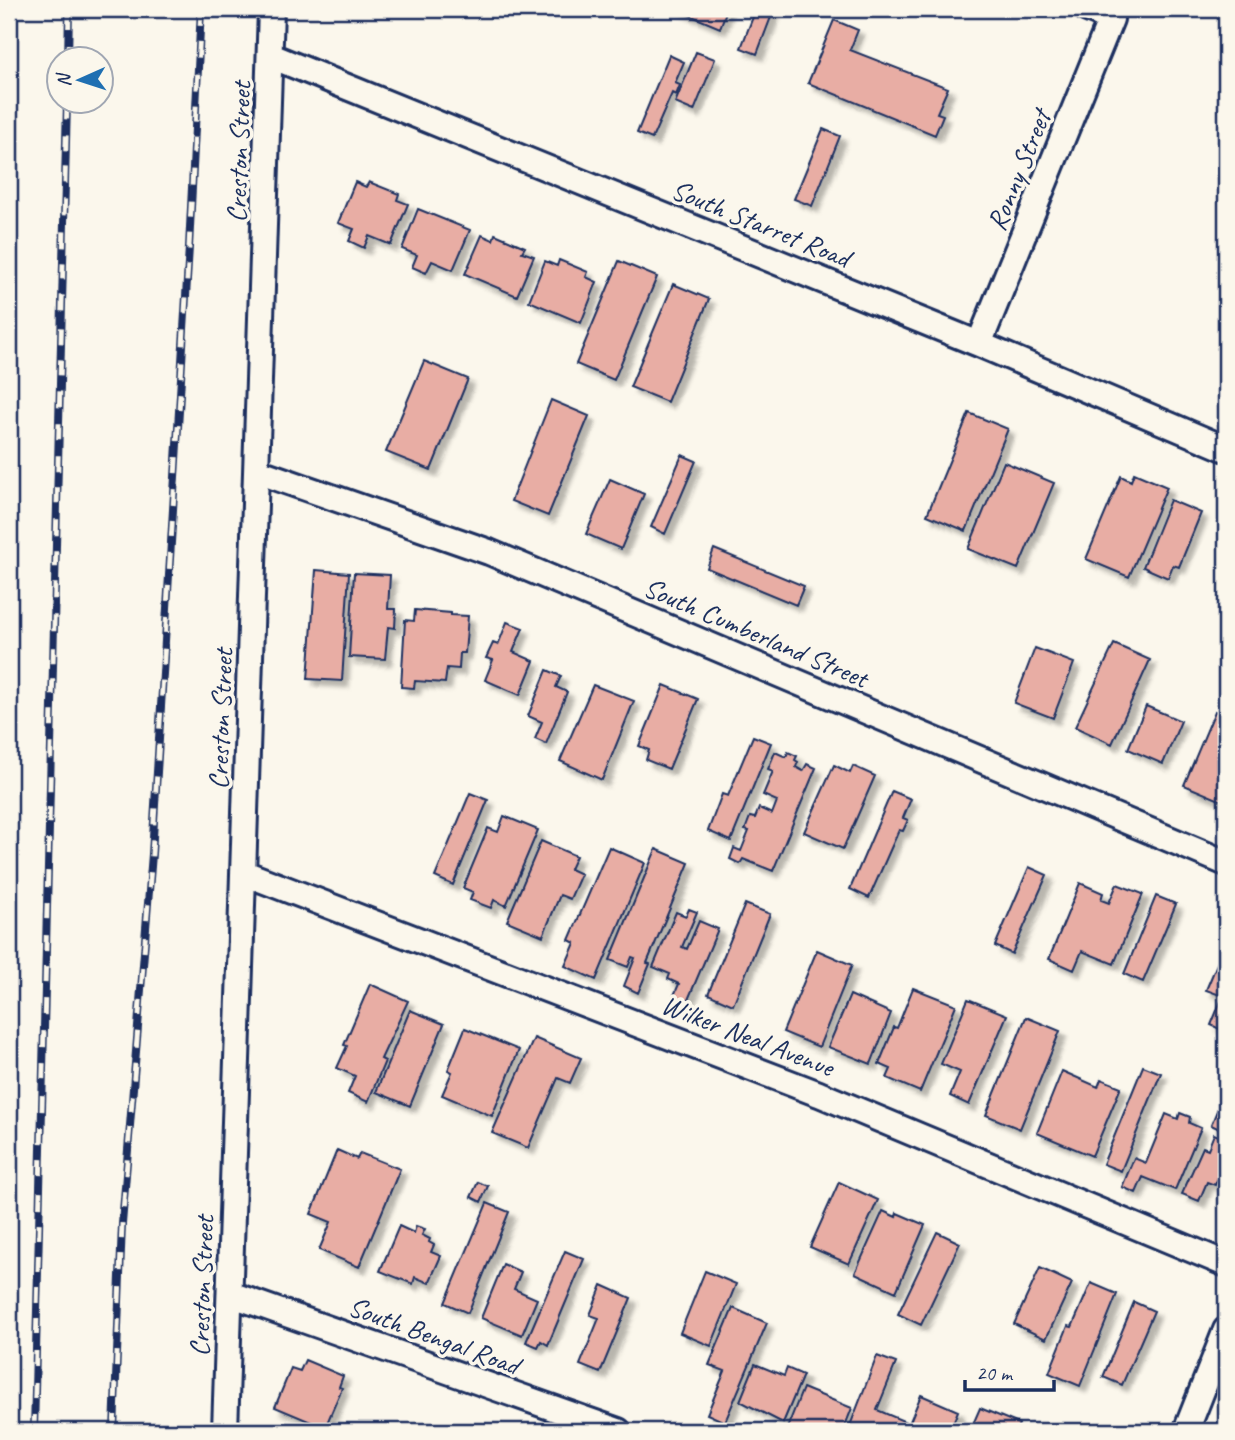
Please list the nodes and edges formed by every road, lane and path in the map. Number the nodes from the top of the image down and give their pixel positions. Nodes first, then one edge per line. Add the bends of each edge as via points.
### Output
1 (271, 9) edge
2 (1087, 9) edge
3 (271, 57) junction
4 (979, 344) junction
5 (1226, 449) edge
6 (257, 471) junction
7 (1226, 863) edge
8 (244, 873) junction
9 (1226, 1264) edge
10 (230, 1294) junction
11 (1226, 1330) edge
12 (225, 1431) edge
13 (618, 1431) edge
14 (1186, 1431) edge

1 - 3 street, Creston Street
2 - 4 street, Ronny Street via 1111,19
3 - 4 street, South Starret Road
3 - 6 street, Creston Street
4 - 5 street, South Starret Road
6 - 7 street, South Cumberland Street via 489,552
6 - 8 street, Creston Street
8 - 9 street, Wilker Neal Avenue via 819,1094
8 - 10 street, Creston Street
10 - 12 street, Creston Street
10 - 13 street, South Bengal Road
11 - 14 street

